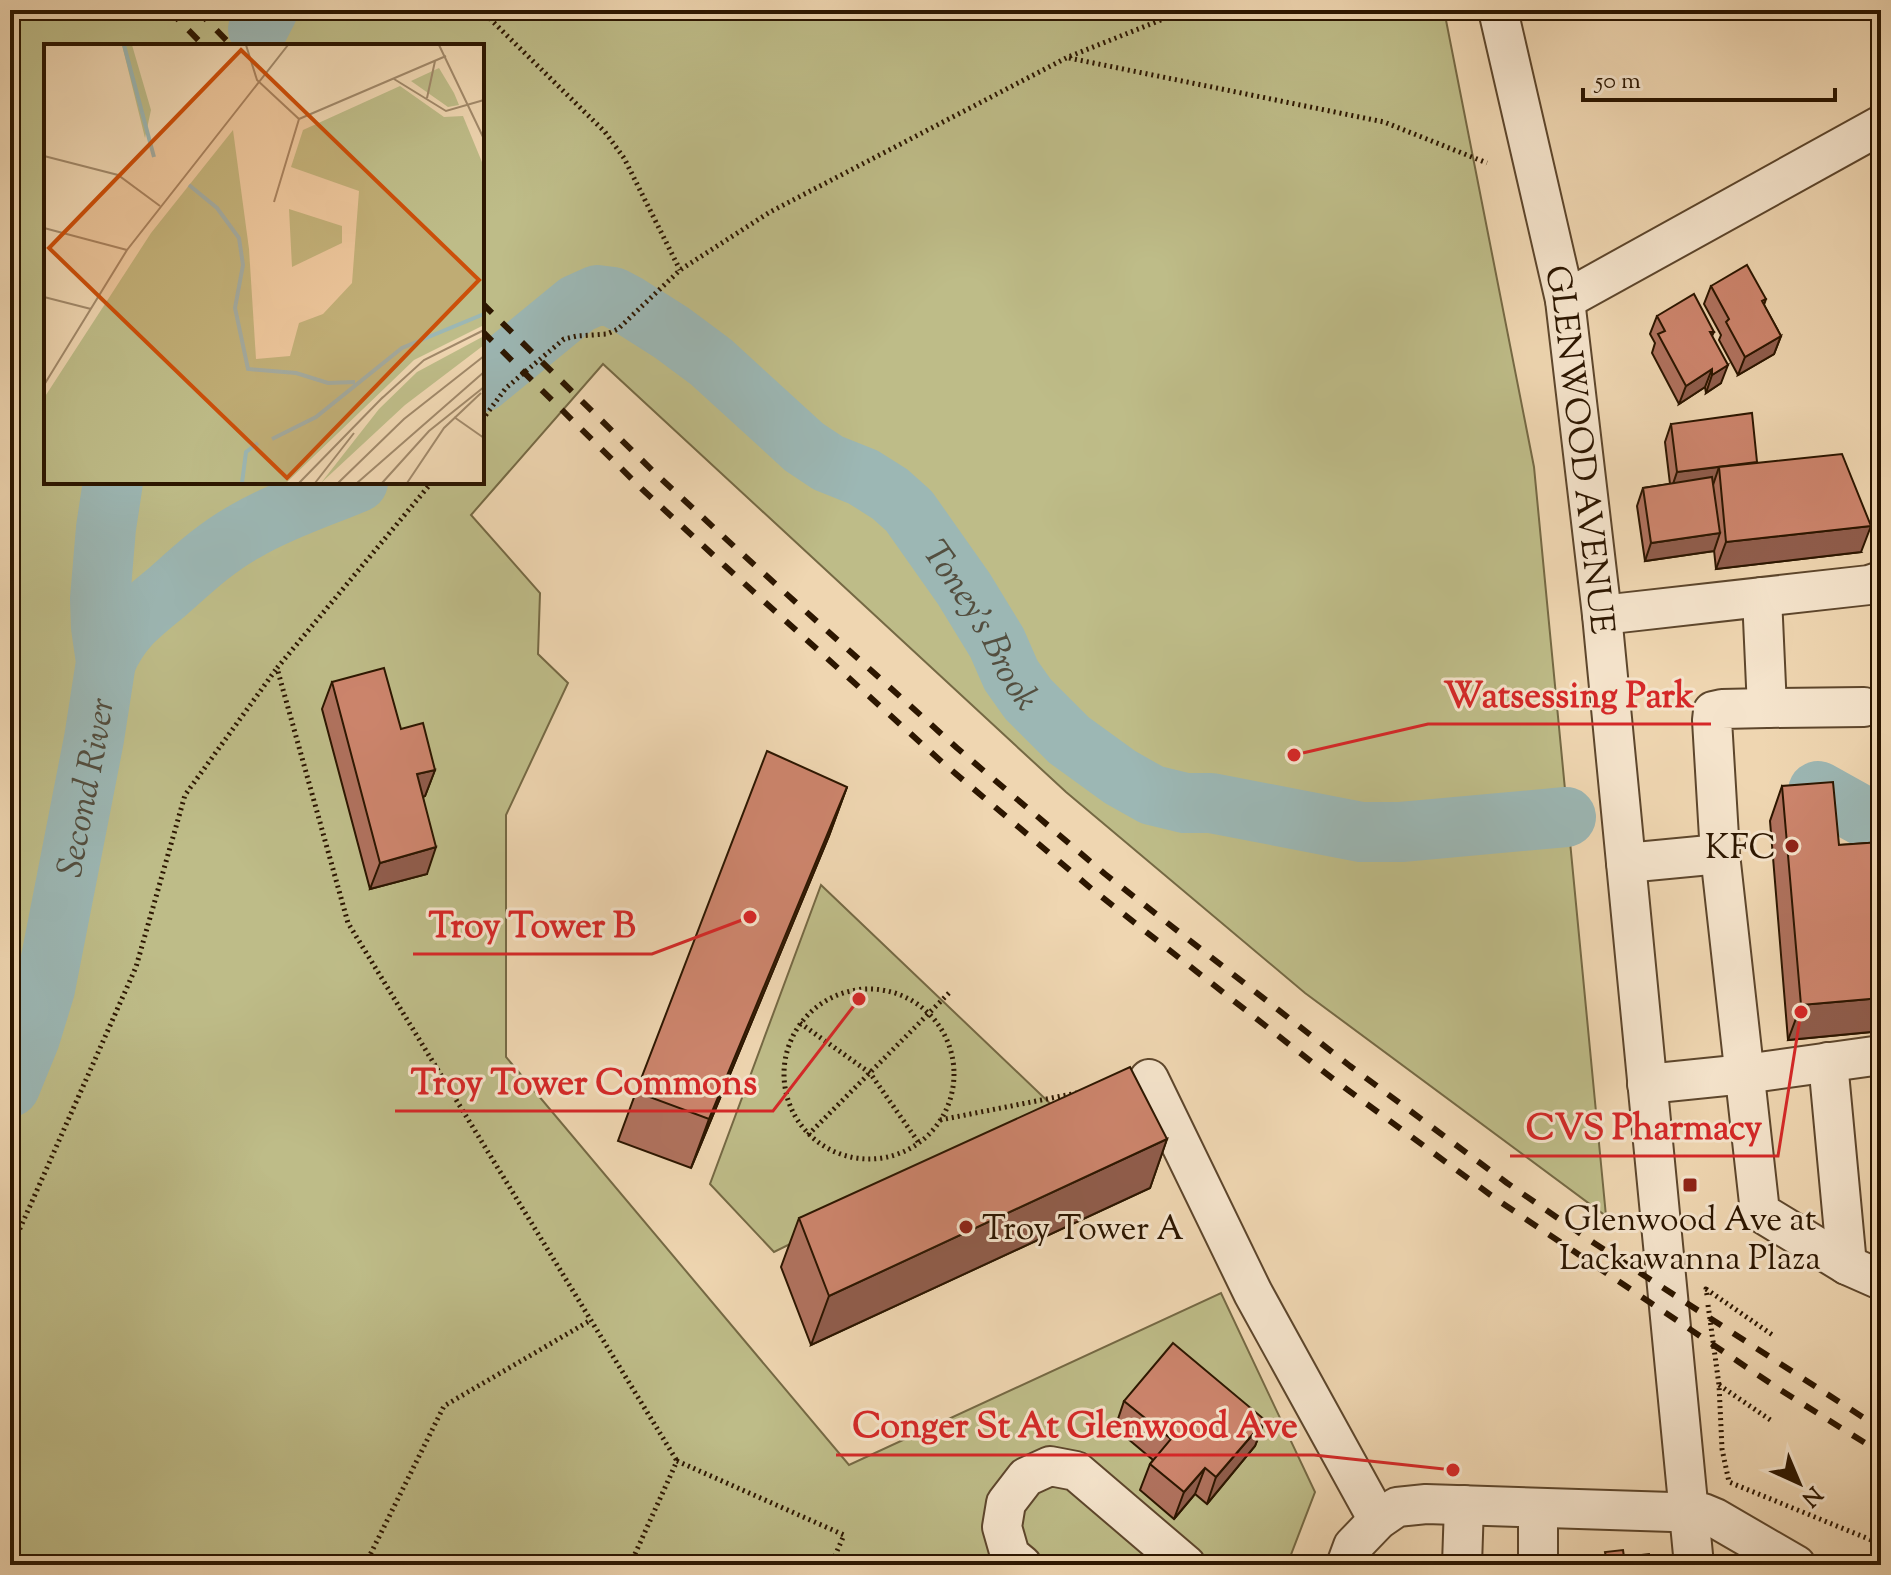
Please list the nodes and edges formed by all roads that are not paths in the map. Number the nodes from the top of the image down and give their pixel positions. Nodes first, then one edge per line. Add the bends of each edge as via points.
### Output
1 (1498, 10) edge
2 (1881, 125) edge
3 (1565, 300) junction
4 (1881, 581) edge
5 (1762, 597) junction
6 (1602, 615) junction
7 (1864, 707) dead end
8 (1767, 708) junction
9 (1720, 854) junction
10 (1626, 863) junction
11 (1881, 1055) edge
12 (1828, 1062) junction
13 (1745, 1074) junction
14 (1149, 1079) dead end
15 (1647, 1084) junction
16 (1847, 1265) junction
17 (1881, 1280) edge
18 (1464, 1505) junction
19 (1538, 1508) junction
20 (1688, 1512) junction
21 (1378, 1520) junction
22 (1022, 1565) edge
23 (1186, 1565) edge
24 (1346, 1565) edge
25 (1462, 1565) edge
26 (1538, 1565) edge
27 (1694, 1565) edge
28 (1796, 1565) edge

1 - 3 street, GLENWOOD AVENUE
2 - 3 street
3 - 6 street, GLENWOOD AVENUE
4 - 5 street
5 - 6 street
5 - 8 street
6 - 10 street, GLENWOOD AVENUE
7 - 8 street
8 - 9 street via 1713,711
9 - 10 street
9 - 13 street
10 - 15 street, GLENWOOD AVENUE
11 - 12 street
12 - 13 street
12 - 16 street
13 - 15 street
13 - 16 street via 1760,1212
14 - 21 street via 1253,1293
15 - 20 street, GLENWOOD AVENUE
16 - 17 street
18 - 19 street
18 - 21 street via 1397,1507
18 - 25 street
19 - 20 street
19 - 26 street
20 - 27 street, GLENWOOD AVENUE
20 - 28 street via 1715,1518
21 - 24 street via 1353,1546
22 - 23 street via 1010,1555 1002,1527 1006,1503 1026,1477 1050,1466 1076,1471

